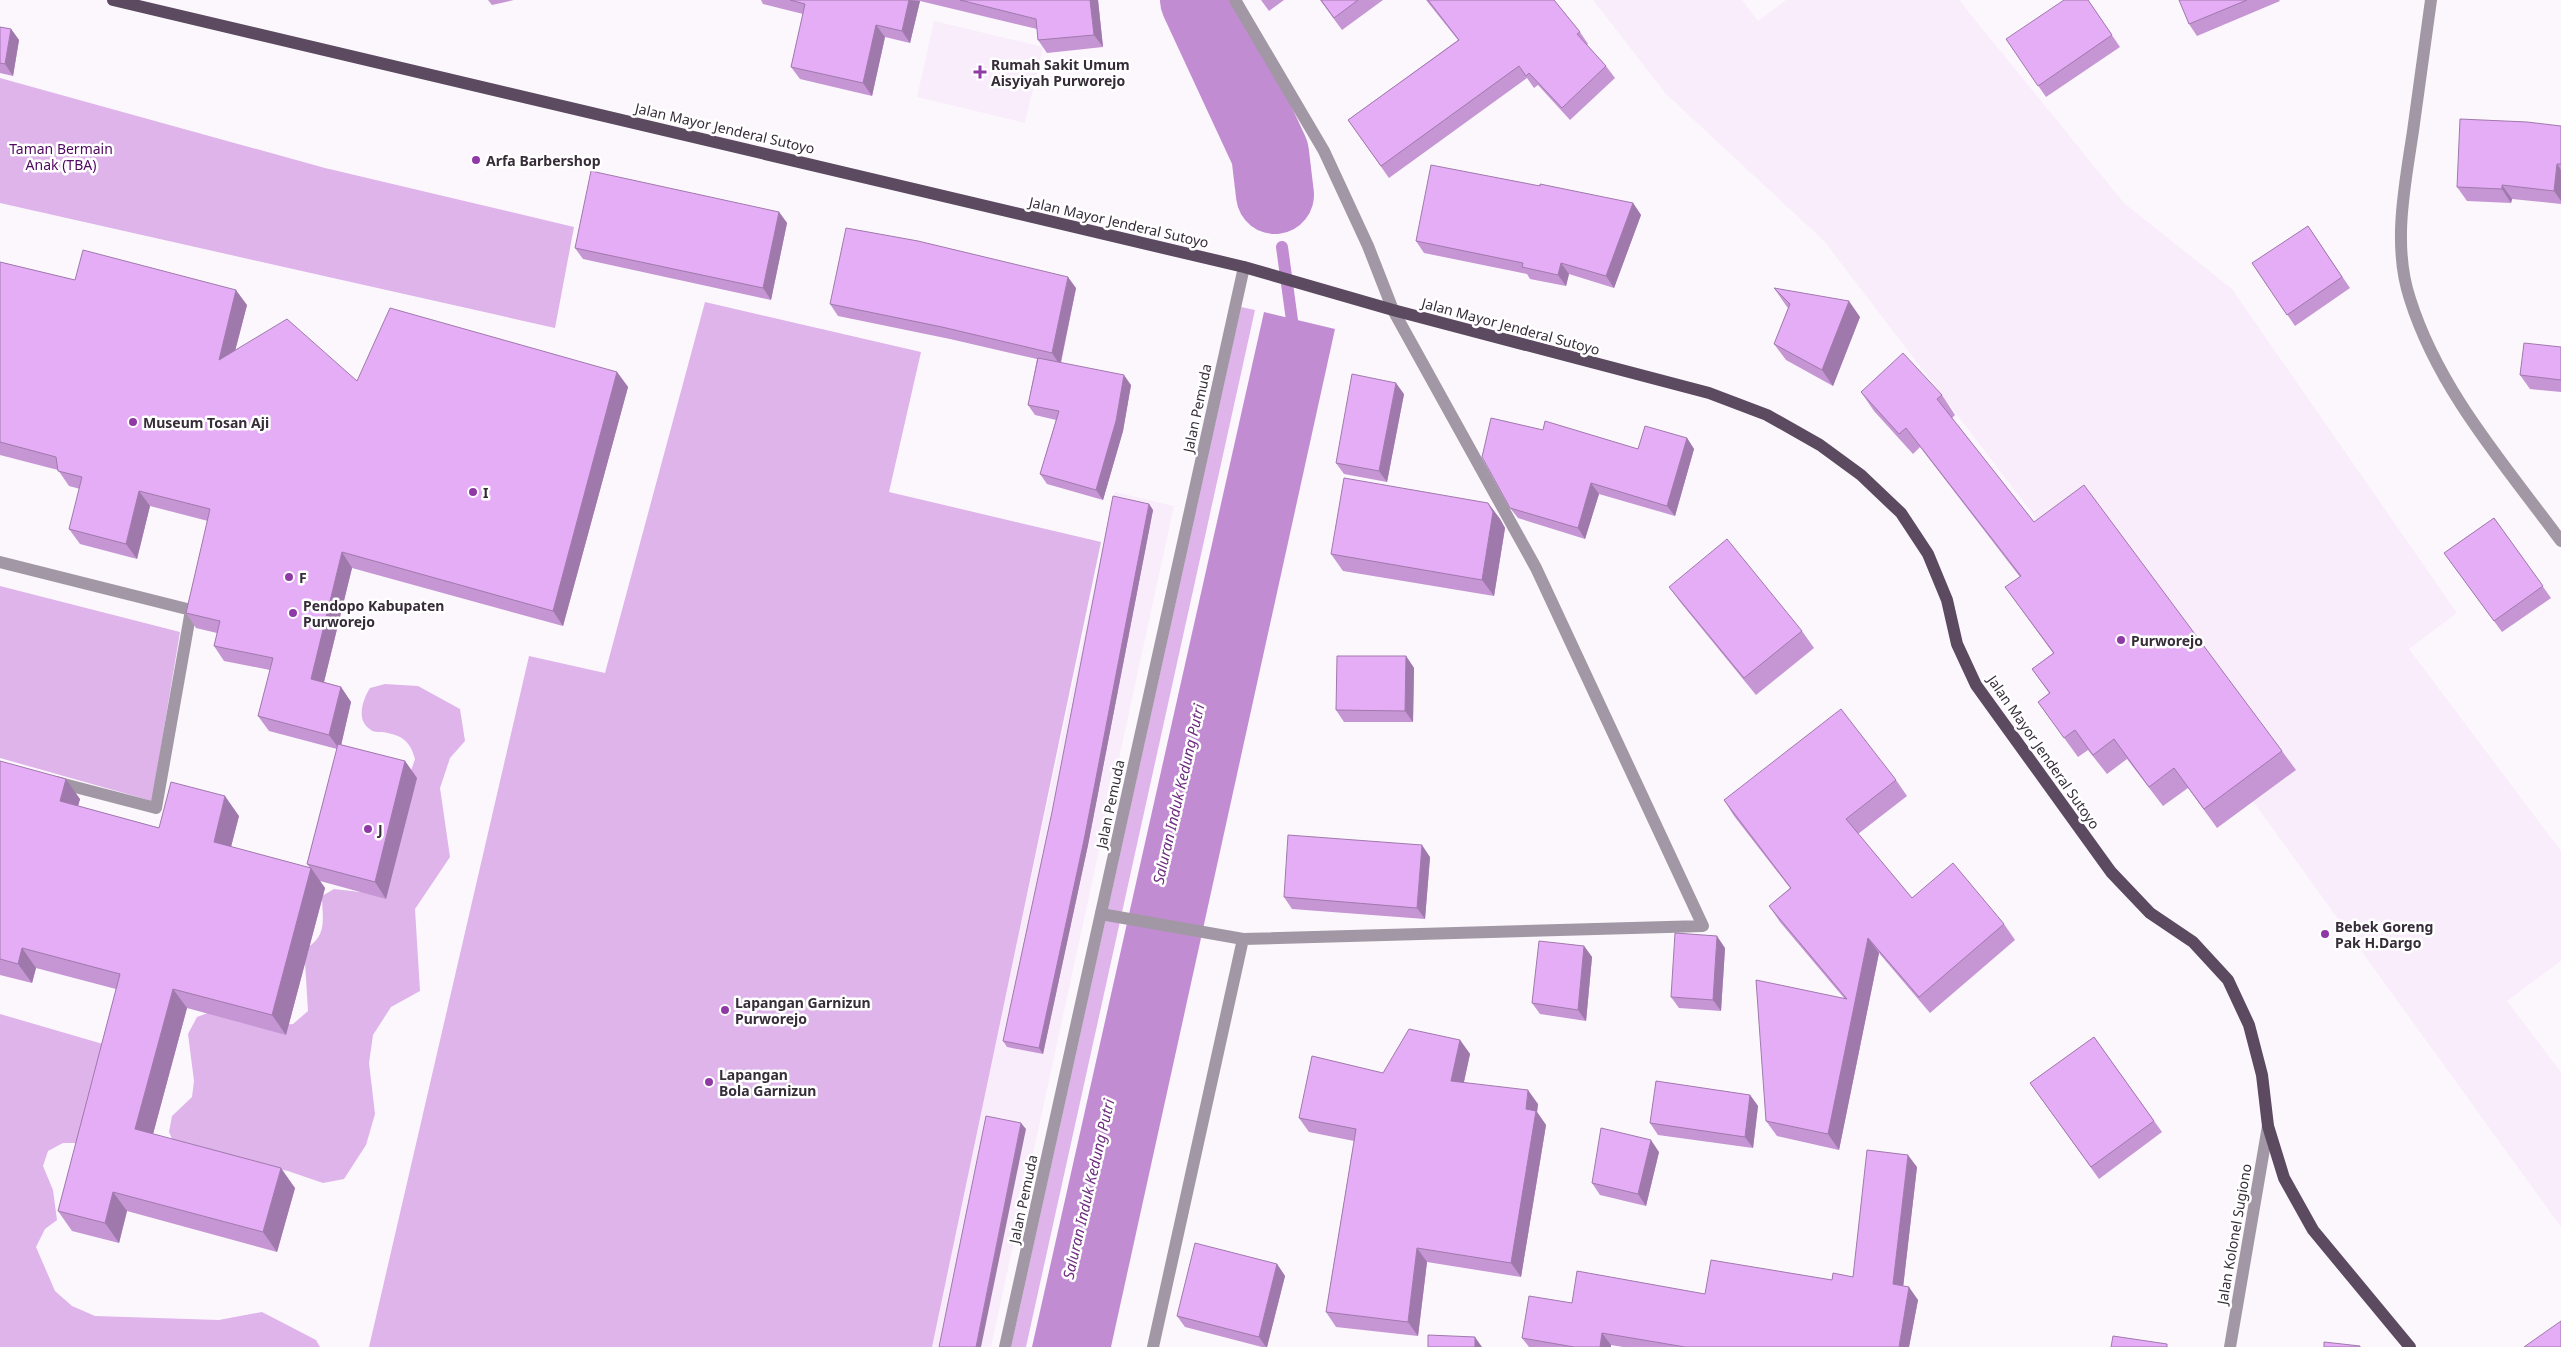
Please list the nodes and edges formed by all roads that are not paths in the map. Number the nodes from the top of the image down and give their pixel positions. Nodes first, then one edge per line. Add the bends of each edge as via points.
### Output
1 (113, 0) edge
2 (1235, 0) edge
3 (2431, 0) edge
4 (1244, 267) junction
5 (1393, 310) junction
6 (2561, 541) edge
7 (0, 562) edge
8 (46, 779) edge
9 (1101, 914) junction
10 (1243, 939) junction
11 (2268, 1126) junction
12 (1005, 1347) edge
13 (1153, 1347) edge
14 (2230, 1347) edge
15 (2410, 1347) edge

1 - 4 main road, Jalan Mayor Jenderal Sutoyo
2 - 5 street via 1324,151 1368,246
3 - 6 street via 2402,206 2402,249 2409,298 2428,348 2450,390
4 - 5 main road, Jalan Mayor Jenderal Sutoyo
4 - 9 street, Jalan Pemuda
5 - 10 street via 1536,568 1703,926
5 - 11 main road, Jalan Mayor Jenderal Sutoyo via 1709,393 1775,420 1820,445 1861,475 1901,513 1928,554 1947,600 1957,644 1976,685 2111,872 2150,913 2193,942 2228,980 2249,1026 2262,1075
7 - 8 street via 190,610 156,808
9 - 10 street
9 - 12 street, Jalan Pemuda
10 - 13 street
11 - 14 street, Jalan Kolonel Sugiono
11 - 15 main road, Jalan Mayor Jenderal Sutoyo via 2284,1178 2313,1230

